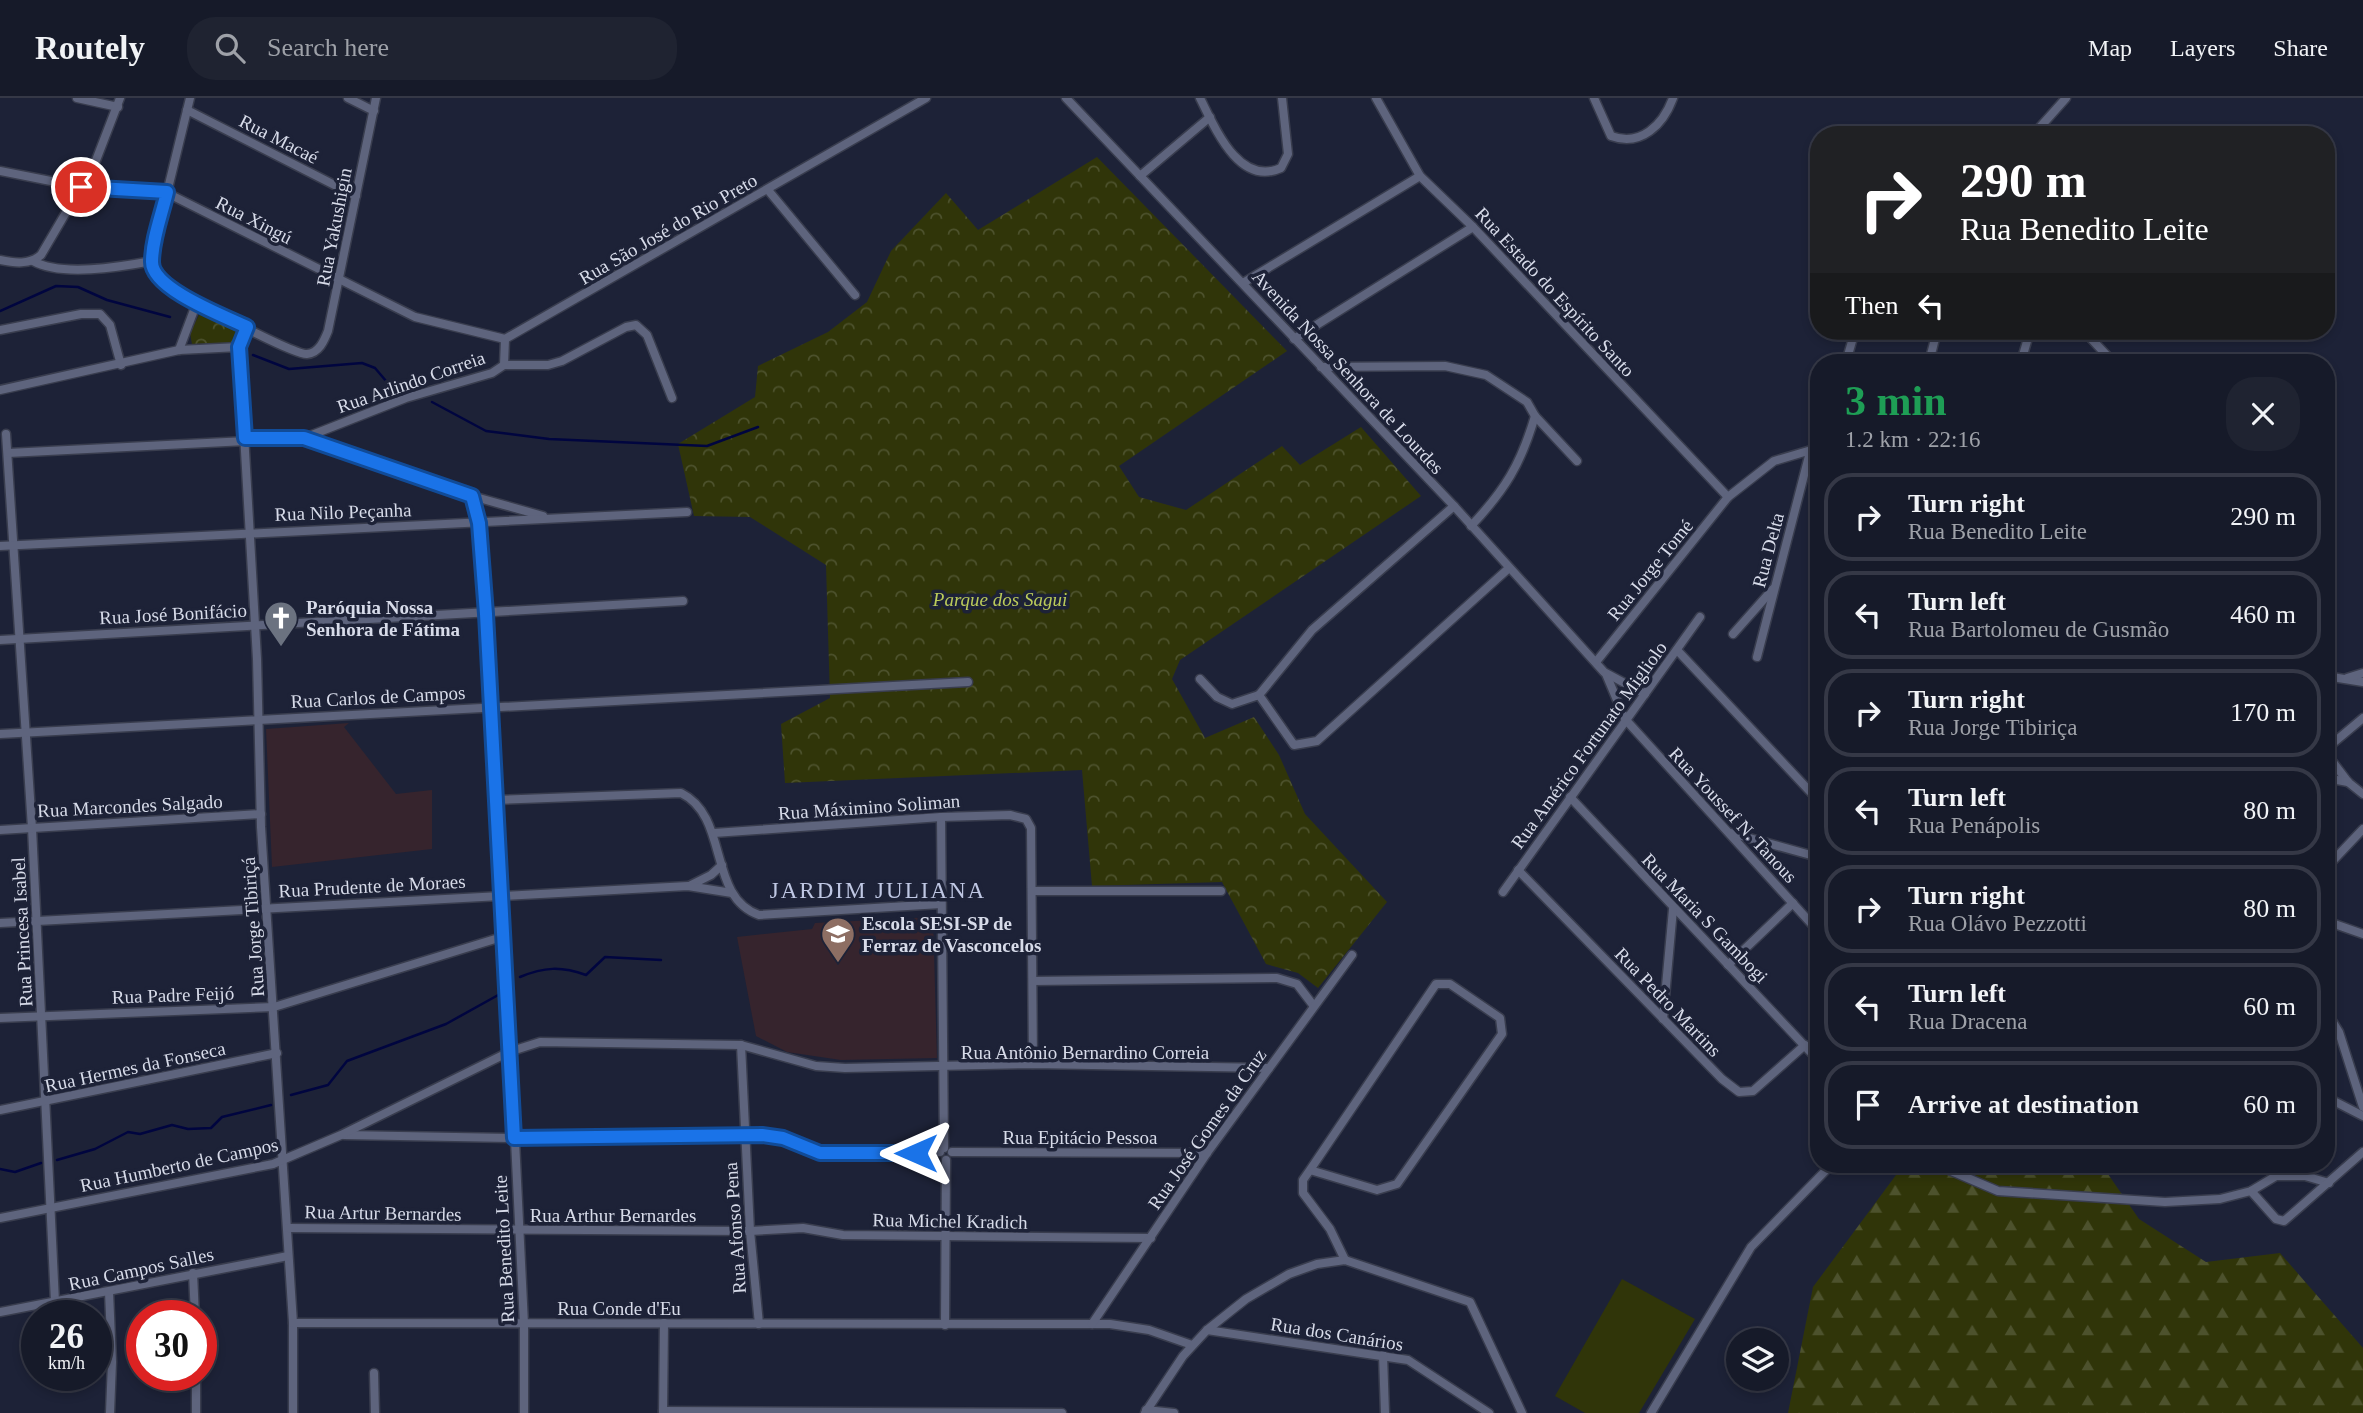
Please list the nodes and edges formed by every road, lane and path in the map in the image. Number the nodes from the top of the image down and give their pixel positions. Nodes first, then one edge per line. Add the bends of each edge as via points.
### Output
1 (77, 98) edge
2 (190, 98) edge
3 (348, 98) edge
4 (376, 98) edge
5 (926, 98) edge
6 (1066, 98) edge
7 (1200, 98) edge
8 (1282, 98) edge
9 (1376, 98) edge
10 (1594, 98) edge
11 (1673, 98) edge
12 (2066, 98) edge
13 (119, 102) edge
14 (187, 110) junction
15 (374, 111) junction
16 (1210, 117) junction
17 (2041, 126) edge
18 (0, 171) edge
19 (1140, 176) junction
20 (1420, 176) junction
21 (81, 187) junction
22 (768, 190) junction
23 (167, 192) junction
24 (356, 196) junction
25 (1473, 227) junction
26 (0, 260) edge
27 (33, 261) junction
28 (152, 261) junction
29 (339, 281) junction
30 (1242, 284) junction
31 (855, 295) dead end
32 (197, 302) junction
33 (247, 327) junction
34 (0, 330) edge
35 (505, 339) junction
36 (1294, 339) junction
37 (2092, 340) edge
38 (239, 347) junction
39 (179, 350) junction
40 (2105, 354) edge
41 (121, 365) junction
42 (504, 365) junction
43 (1321, 367) junction
44 (0, 390) edge
45 (672, 398) dead end
46 (1535, 416) junction
47 (6, 434) dead end
48 (245, 438) junction
49 (304, 438) junction
50 (1810, 452) edge
51 (8, 453) junction
52 (1577, 461) dead end
53 (1810, 468) edge
54 (472, 496) junction
55 (1728, 497) junction
56 (1454, 506) junction
57 (687, 512) dead end
58 (553, 519) junction
59 (479, 523) junction
60 (1471, 526) junction
61 (250, 532) junction
62 (0, 546) edge
63 (15, 546) junction
64 (1509, 568) junction
65 (1774, 587) junction
66 (683, 601) dead end
67 (486, 614) junction
68 (1700, 617) dead end
69 (253, 625) junction
70 (1733, 634) dead end
71 (21, 639) junction
72 (0, 640) edge
73 (1676, 650) junction
74 (1757, 656) dead end
75 (1596, 662) junction
76 (1604, 672) junction
77 (2363, 673) edge
78 (2335, 677) edge
79 (2344, 678) junction
80 (1200, 679) dead end
81 (968, 682) dead end
82 (2363, 682) edge
83 (1645, 694) junction
84 (1259, 695) junction
85 (491, 708) junction
86 (2363, 718) edge
87 (259, 719) junction
88 (1625, 719) junction
89 (26, 732) junction
90 (0, 734) edge
91 (2335, 743) edge
92 (2335, 764) edge
93 (2335, 780) edge
94 (2348, 782) junction
95 (1810, 792) edge
96 (2363, 794) edge
97 (1570, 797) junction
98 (496, 800) junction
99 (261, 814) junction
100 (941, 817) junction
101 (32, 828) junction
102 (2363, 829) edge
103 (0, 830) edge
104 (714, 833) junction
105 (1731, 833) junction
106 (1810, 855) edge
107 (2335, 859) edge
108 (722, 865) junction
109 (1518, 870) junction
110 (688, 886) junction
111 (1032, 891) junction
112 (1221, 891) dead end
113 (1503, 892) dead end
114 (732, 893) junction
115 (501, 894) junction
116 (1793, 903) junction
117 (941, 904) junction
118 (267, 908) junction
119 (1673, 909) junction
120 (37, 920) junction
121 (1810, 922) edge
122 (0, 923) edge
123 (2335, 924) edge
124 (2363, 934) edge
125 (505, 936) junction
126 (1352, 955) dead end
127 (1728, 965) junction
128 (1033, 981) junction
129 (1313, 1004) junction
130 (274, 1007) junction
131 (41, 1015) junction
132 (0, 1018) edge
133 (1663, 1019) junction
134 (2335, 1026) edge
135 (741, 1045) junction
136 (1805, 1045) junction
137 (1810, 1051) edge
138 (509, 1052) junction
139 (277, 1053) junction
140 (1033, 1064) junction
141 (943, 1068) junction
142 (1269, 1068) junction
143 (2335, 1100) edge
144 (46, 1103) junction
145 (2363, 1107) edge
146 (0, 1110) edge
147 (2363, 1116) edge
148 (341, 1135) junction
149 (744, 1136) junction
150 (514, 1138) junction
151 (2363, 1152) edge
152 (946, 1153) junction
153 (1207, 1153) junction
154 (284, 1160) junction
155 (1310, 1170) junction
156 (1823, 1173) edge
157 (1956, 1173) edge
158 (2329, 1183) junction
159 (2251, 1191) junction
160 (51, 1208) junction
161 (0, 1218) edge
162 (288, 1228) junction
163 (519, 1230) junction
164 (750, 1231) junction
165 (946, 1238) junction
166 (1151, 1238) junction
167 (288, 1256) junction
168 (1345, 1260) junction
169 (193, 1273) junction
170 (109, 1292) junction
171 (55, 1300) edge
172 (66, 1300) edge
173 (194, 1300) edge
174 (21, 1308) edge
175 (0, 1312) edge
176 (293, 1323) junction
177 (524, 1324) junction
178 (664, 1324) junction
179 (759, 1324) junction
180 (1092, 1324) junction
181 (945, 1325) junction
182 (1207, 1330) junction
183 (1192, 1345) junction
184 (1383, 1355) junction
185 (374, 1373) dead end
186 (196, 1391) edge
187 (1516, 1399) junction
188 (1146, 1411) edge
189 (663, 1412) edge
190 (828, 1412) edge
191 (110, 1413) edge
192 (196, 1413) edge
193 (293, 1413) edge
194 (375, 1413) edge
195 (524, 1413) edge
196 (1025, 1413) edge
197 (1062, 1413) edge
198 (1174, 1413) edge
199 (1385, 1413) edge
200 (1489, 1413) edge
201 (1513, 1413) edge
202 (1522, 1413) edge
203 (1651, 1413) edge

1 - 13 street
2 - 14 street
3 - 15 street
4 - 15 street, Rua Yakushigin
5 - 22 street, Rua São José do Rio Preto
6 - 19 street, Avenida Nossa Senhora de Lourdes
7 - 16 street
8 - 16 street via 1288,155 1274,171 1258,173 1245,168
9 - 20 street, Rua Estado do Espírito Santo
10 - 11 street via 1611,136 1625,141 1641,138 1664,117
12 - 17 street
13 - 21 street
14 - 23 street
14 - 24 street, Rua Macaé
15 - 24 street, Rua Yakushigin
16 - 19 street
18 - 21 street
19 - 30 street, Avenida Nossa Senhora de Lourdes
20 - 25 street, Rua Estado do Espírito Santo
20 - 30 street
21 - 23 street
21 - 27 street via 50,243
22 - 31 street
22 - 35 street, Rua São José do Rio Preto
23 - 28 street
23 - 29 street, Rua Xingú
24 - 29 street, Rua Yakushigin
25 - 36 street
25 - 55 street, Rua Estado do Espírito Santo
26 - 27 street
27 - 28 street via 59,269
28 - 32 street via 161,282
29 - 33 street, Rua Yakushigin via 325,341 309,354 290,350
29 - 35 street, Rua Xingú via 415,317
30 - 36 street, Avenida Nossa Senhora de Lourdes
32 - 33 street
32 - 39 street
33 - 38 street
34 - 41 street via 100,314 110,325
35 - 42 street, Rua Arlindo Correia
36 - 43 street, Avenida Nossa Senhora de Lourdes
37 - 40 street
38 - 39 street
38 - 48 street, Rua Jorge Tibiriçá
39 - 41 street
41 - 44 street
42 - 45 street via 562,361 636,325 644,329
42 - 49 street, Rua Arlindo Correia
43 - 46 street via 1465,368 1499,382 1527,402
43 - 56 street, Avenida Nossa Senhora de Lourdes
46 - 52 street
46 - 60 street via 1509,483
47 - 51 street, Rua Princesa Isabel
48 - 49 street
48 - 51 street
48 - 61 street, Rua Jorge Tibiriçá
49 - 54 street
50 - 55 street, Rua Jorge Tomé via 1773,461
51 - 63 street, Rua Princesa Isabel
53 - 65 street, Rua Delta
54 - 58 street
54 - 59 street, Rua Benedito Leite
55 - 75 street, Rua Jorge Tomé
56 - 60 street, Avenida Nossa Senhora de Lourdes
56 - 84 street via 1312,630
57 - 58 street, Rua Nilo Peçanha
58 - 59 street, Rua Nilo Peçanha
59 - 61 street, Rua Nilo Peçanha
59 - 67 street, Rua Benedito Leite
60 - 64 street, Avenida Nossa Senhora de Lourdes
61 - 63 street, Rua Nilo Peçanha
61 - 69 street, Rua Jorge Tibiriçá
62 - 63 street, Rua Nilo Peçanha
63 - 71 street, Rua Princesa Isabel
64 - 75 street, Avenida Nossa Senhora de Lourdes
64 - 84 street via 1328,734 1306,745 1294,744
65 - 70 street
65 - 74 street, Rua Delta
66 - 67 street, Rua José Bonifácio
67 - 69 street, Rua José Bonifácio
67 - 85 street, Rua Benedito Leite
68 - 73 street, Rua Américo Fortunato Migliolo
69 - 71 street, Rua José Bonifácio
69 - 87 street, Rua Jorge Tibiriçá
71 - 72 street, Rua José Bonifácio
71 - 89 street, Rua Princesa Isabel
73 - 83 street, Rua Américo Fortunato Migliolo
73 - 95 street
75 - 76 street, Avenida Nossa Senhora de Lourdes
76 - 83 street
76 - 88 street, Rua Youssef N. Tanous
77 - 79 street
78 - 79 street
79 - 82 street
80 - 84 street via 1217,697 1232,704
81 - 85 street, Rua Carlos de Campos
83 - 88 street, Rua Américo Fortunato Migliolo
85 - 87 street, Rua Carlos de Campos
85 - 98 street, Rua Benedito Leite
86 - 91 street
87 - 89 street, Rua Carlos de Campos
87 - 99 street, Rua Jorge Tibiriçá
88 - 97 street, Rua Américo Fortunato Migliolo
88 - 105 street, Rua Youssef N. Tanous
89 - 90 street, Rua Carlos de Campos
89 - 101 street, Rua Princesa Isabel
92 - 94 street
93 - 94 street
94 - 96 street
97 - 109 street, Rua Américo Fortunato Migliolo
97 - 119 street, Rua Maria S Gambogi
98 - 104 street via 681,793 694,803
98 - 115 street, Rua Benedito Leite
99 - 101 street, Rua Marcondes Salgado
99 - 118 street, Rua Jorge Tibiriçá
100 - 104 street, Rua Máximino Soliman
100 - 111 street, Rua Máximino Soliman via 1010,815 1026,819 1031,828
100 - 117 street
101 - 103 street, Rua Marcondes Salgado
101 - 120 street, Rua Princesa Isabel
102 - 107 street
104 - 108 street
105 - 106 street
105 - 116 street, Rua Youssef N. Tanous
108 - 110 street, Rua Prudente de Moraes
108 - 114 street
109 - 113 street, Rua Américo Fortunato Migliolo
109 - 133 street, Rua Pedro Martins
110 - 114 street, Rua Prudente de Moraes
110 - 115 street, Rua Prudente de Moraes
111 - 112 street
111 - 128 street
114 - 117 street via 748,911 769,916
115 - 118 street, Rua Prudente de Moraes
115 - 125 street, Rua Benedito Leite
116 - 121 street, Rua Youssef N. Tanous
116 - 127 street
117 - 141 street
118 - 120 street, Rua Prudente de Moraes
118 - 130 street, Rua Jorge Tibiriçá
119 - 127 street, Rua Maria S Gambogi
119 - 133 street
120 - 122 street, Rua Prudente de Moraes
120 - 131 street, Rua Princesa Isabel
123 - 124 street
125 - 130 street, Rua Padre Feijó
125 - 138 street, Rua Benedito Leite
126 - 129 street, Rua José Gomes da Cruz
127 - 136 street, Rua Maria S Gambogi
128 - 129 street via 1277,978 1297,984
128 - 140 street
129 - 142 street, Rua José Gomes da Cruz
130 - 131 street, Rua Padre Feijó
130 - 139 street, Rua Jorge Tibiriçá
131 - 132 street, Rua Padre Feijó
131 - 144 street, Rua Princesa Isabel
133 - 136 street, Rua Pedro Martins via 1730,1086 1746,1094
134 - 145 street
135 - 138 street, Rua Humberto de Campos via 552,1041
135 - 141 street, Rua Antônio Bernardino Correia via 820,1067
135 - 149 street, Rua Afonso Pena
136 - 137 street, Rua Maria S Gambogi
138 - 148 street, Rua Humberto de Campos
138 - 150 street, Rua Benedito Leite
139 - 144 street, Rua Hermes da Fonseca
139 - 154 street, Rua Jorge Tibiriçá
140 - 141 street, Rua Antônio Bernardino Correia
140 - 142 street, Rua Antônio Bernardino Correia
141 - 152 street
142 - 153 street, Rua José Gomes da Cruz
143 - 147 street
144 - 146 street, Rua Hermes da Fonseca
144 - 160 street, Rua Princesa Isabel
148 - 150 street, Rua Epitácio Pessoa
148 - 154 street, Rua Humberto de Campos
149 - 150 street, Rua Epitácio Pessoa
149 - 152 street, Rua Epitácio Pessoa via 783,1138 820,1153
149 - 164 street, Rua Afonso Pena
150 - 163 street, Rua Benedito Leite
151 - 158 street
152 - 153 street, Rua Epitácio Pessoa
152 - 165 street
153 - 166 street, Rua José Gomes da Cruz
154 - 160 street, Rua Humberto de Campos
154 - 162 street, Rua Jorge Tibiriçá
155 - 155 street via 1436,984 1450,984 1500,1018 1502,1034 1397,1184 1377,1189
155 - 168 street via 1302,1184 1303,1193 1330,1228
156 - 203 street via 1751,1247
157 - 159 street via 1998,1191 2029,1194 2187,1202
158 - 159 street via 2305,1176 2276,1176
158 - 159 street via 2284,1221 2276,1219
160 - 161 street, Rua Humberto de Campos
160 - 171 street, Rua Princesa Isabel
162 - 163 street, Rua Artur Bernardes
162 - 167 street, Rua Jorge Tibiriçá
163 - 164 street, Rua Arthur Bernardes
163 - 177 street, Rua Benedito Leite
164 - 165 street, Rua Michel Kradich via 803,1228 843,1235
164 - 179 street, Rua Afonso Pena
165 - 166 street, Rua Michel Kradich
165 - 181 street
166 - 180 street, Rua José Gomes da Cruz
167 - 169 street, Rua Campos Salles
167 - 176 street, Rua Jorge Tibiriçá
168 - 182 street via 1289,1274 1246,1298
168 - 187 street via 1470,1302
169 - 170 street, Rua Campos Salles
169 - 173 street
170 - 172 street, Rua Campos Salles
170 - 191 street
174 - 175 street, Rua Campos Salles
176 - 177 street, Rua Conde d'Eu
176 - 193 street, Rua Jorge Tibiriçá
177 - 178 street, Rua Conde d'Eu
177 - 195 street, Rua Benedito Leite
178 - 179 street, Rua Conde d'Eu
178 - 189 street
179 - 181 street, Rua Conde d'Eu
180 - 181 street, Rua Conde d'Eu
180 - 183 street, Rua Conde d'Eu via 1137,1327
182 - 183 street
182 - 184 street, Rua dos Canários
183 - 188 street
184 - 199 street
184 - 200 street, Rua dos Canários via 1419,1365
185 - 194 street
186 - 192 street
187 - 201 street
187 - 202 street
188 - 198 street
189 - 190 street
190 - 196 street
196 - 197 street

